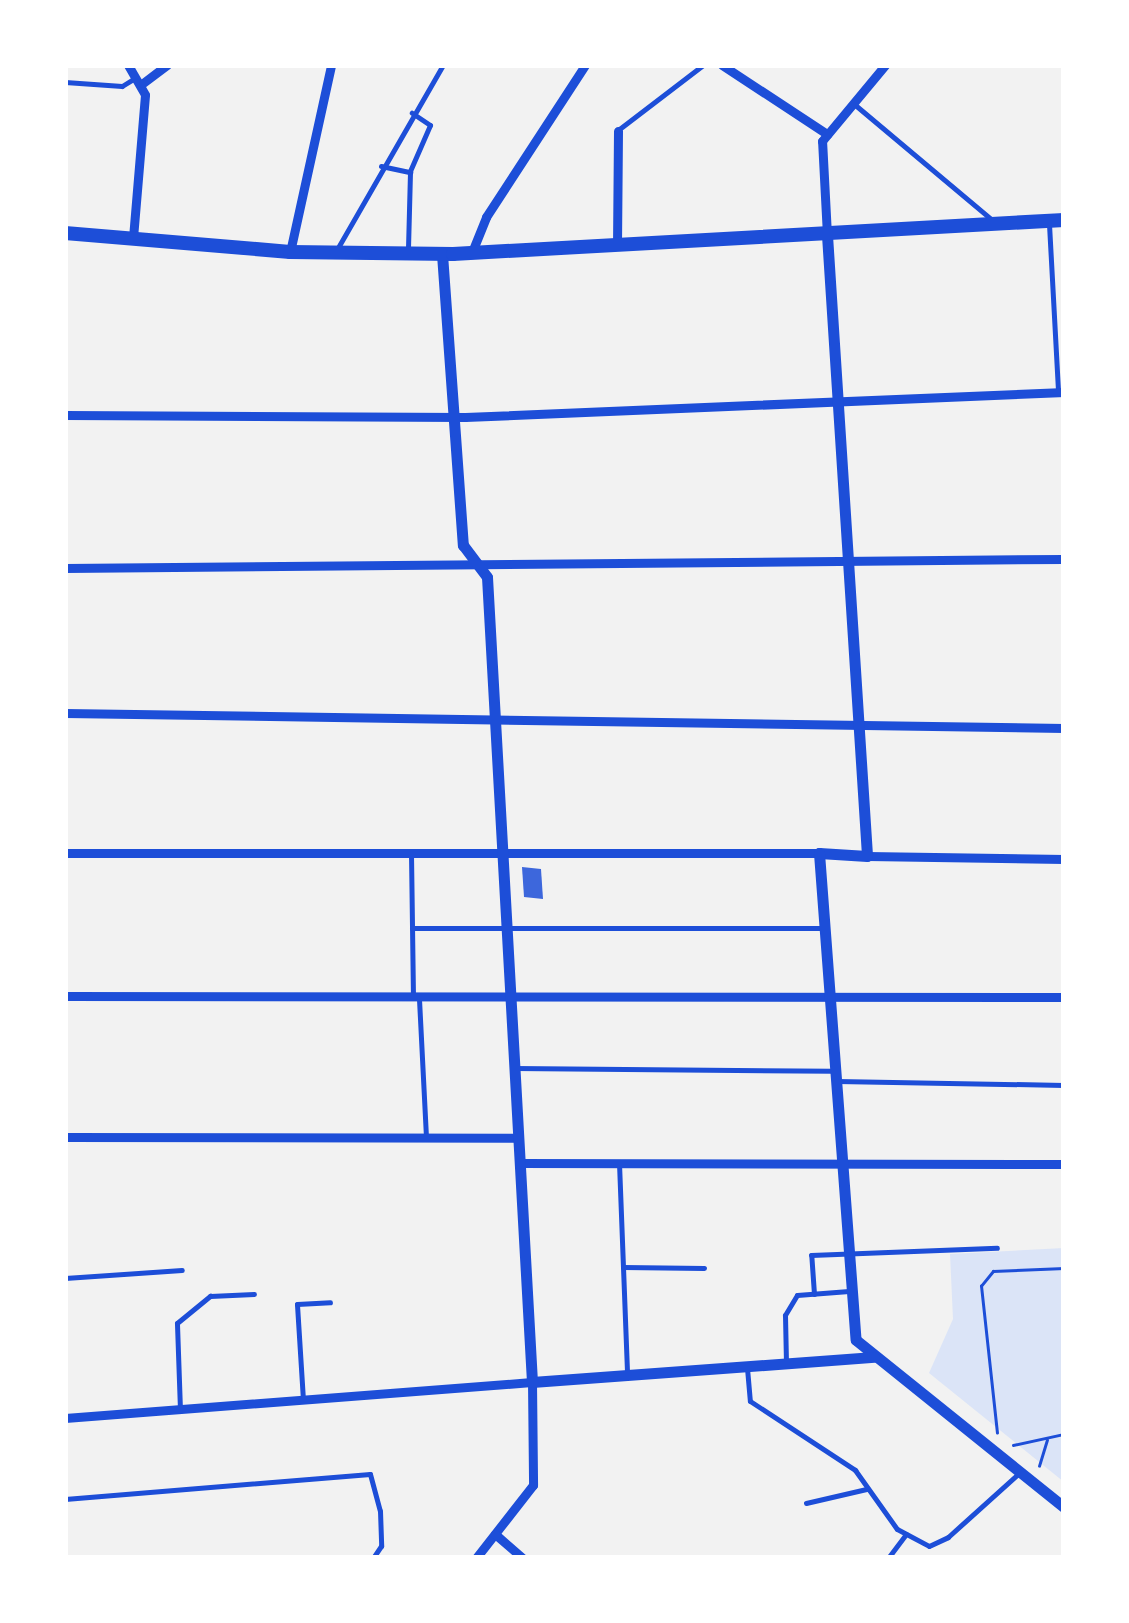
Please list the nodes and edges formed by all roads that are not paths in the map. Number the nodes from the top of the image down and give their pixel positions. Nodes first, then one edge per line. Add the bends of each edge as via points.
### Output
1 (128, 65) edge
2 (167, 65) edge
3 (331, 65) edge
4 (443, 65) edge
5 (585, 65) edge
6 (703, 65) edge
7 (722, 65) edge
8 (886, 65) edge
9 (140, 80) junction
10 (65, 82) edge
11 (853, 103) junction
12 (412, 113) junction
13 (618, 131) joint
14 (827, 134) junction
15 (381, 166) junction
16 (410, 172) junction
17 (1057, 220) edge
18 (997, 224) junction
19 (65, 234) edge
20 (827, 235) junction
21 (133, 239) junction
22 (618, 246) junction
23 (290, 252) junction
24 (472, 252) junction
25 (336, 254) junction
26 (408, 254) junction
27 (442, 254) junction
28 (1061, 392) edge
29 (838, 399) junction
30 (65, 415) edge
31 (453, 415) junction
32 (1064, 559) edge
33 (848, 562) junction
34 (478, 565) junction
35 (65, 568) edge
36 (65, 713) edge
37 (494, 719) junction
38 (858, 724) junction
39 (1064, 728) edge
40 (500, 851) junction
41 (65, 852) edge
42 (410, 854) junction
43 (819, 854) junction
44 (867, 856) junction
45 (1064, 859) edge
46 (412, 928) junction
47 (505, 928) junction
48 (824, 928) junction
49 (828, 994) junction
50 (65, 996) edge
51 (1064, 996) edge
52 (509, 998) junction
53 (416, 999) junction
54 (514, 1068) junction
55 (836, 1076) junction
56 (1064, 1085) edge
57 (65, 1137) edge
58 (426, 1138) junction
59 (517, 1138) junction
60 (619, 1163) junction
61 (519, 1164) junction
62 (1064, 1164) edge
63 (844, 1165) junction
64 (997, 1248) dead end
65 (849, 1253) junction
66 (623, 1267) junction
67 (704, 1268) dead end
68 (182, 1270) dead end
69 (65, 1278) edge
70 (852, 1291) junction
71 (254, 1294) dead end
72 (814, 1294) junction
73 (330, 1302) dead end
74 (874, 1357) junction
75 (786, 1365) junction
76 (747, 1368) junction
77 (627, 1375) junction
78 (532, 1382) junction
79 (303, 1400) junction
80 (180, 1410) junction
81 (65, 1418) edge
82 (1020, 1472) junction
83 (866, 1489) junction
84 (65, 1500) edge
85 (806, 1503) dead end
86 (1064, 1507) edge
87 (495, 1534) junction
88 (906, 1534) junction
89 (374, 1558) edge
90 (476, 1558) edge
91 (523, 1558) edge
92 (888, 1558) edge

1 - 9 street
2 - 9 street
3 - 23 street
4 - 12 lane
5 - 24 street via 486,217
6 - 13 lane
7 - 14 street
8 - 11 street
9 - 10 lane via 122,86
9 - 21 street
11 - 14 street
11 - 18 lane
12 - 15 lane
12 - 16 lane via 430,125
13 - 22 street
14 - 20 street
15 - 16 lane
15 - 25 lane
16 - 26 lane
17 - 18 main road
17 - 28 lane
18 - 20 main road
19 - 21 main road
20 - 22 main road
20 - 29 street
21 - 23 main road
22 - 24 main road
23 - 25 main road
24 - 27 main road
25 - 26 main road
26 - 27 main road
27 - 31 street
28 - 29 street
29 - 31 street
29 - 33 street
30 - 31 street
31 - 34 street via 463,544
32 - 33 street
33 - 34 street
33 - 38 street
34 - 35 street
34 - 37 street via 487,577
36 - 37 street
37 - 38 street
37 - 40 street
38 - 39 street
38 - 44 street
40 - 42 street
40 - 43 street
40 - 47 street
41 - 42 street
42 - 46 lane
43 - 44 street
43 - 48 street
44 - 45 street
46 - 47 lane
46 - 53 lane
47 - 48 lane
47 - 52 street
48 - 49 street
49 - 51 street
49 - 52 street
49 - 55 street
50 - 53 street
52 - 53 street
52 - 54 street
53 - 58 lane
54 - 55 lane
54 - 59 street
55 - 56 lane
55 - 63 street
57 - 58 street
58 - 59 street
59 - 61 street
60 - 61 street
60 - 63 street
60 - 66 lane
61 - 78 street
62 - 63 street
63 - 65 street
64 - 65 lane
65 - 70 street
65 - 72 lane via 811,1256
66 - 67 lane
66 - 77 lane
68 - 69 lane
70 - 72 lane
70 - 74 street via 856,1340
71 - 80 lane via 210,1296 177,1322
72 - 75 lane via 797,1295 785,1315
73 - 79 lane via 297,1304
74 - 75 street
74 - 82 street
75 - 76 street
76 - 77 street
76 - 83 lane via 750,1401 855,1470
77 - 78 street
78 - 79 street
78 - 87 street via 533,1485
79 - 80 street
80 - 81 street
82 - 86 street
82 - 88 lane via 948,1537 929,1546
83 - 85 lane
83 - 88 lane
84 - 89 lane via 370,1474 380,1511 381,1546
87 - 90 street
87 - 91 street
88 - 92 lane

